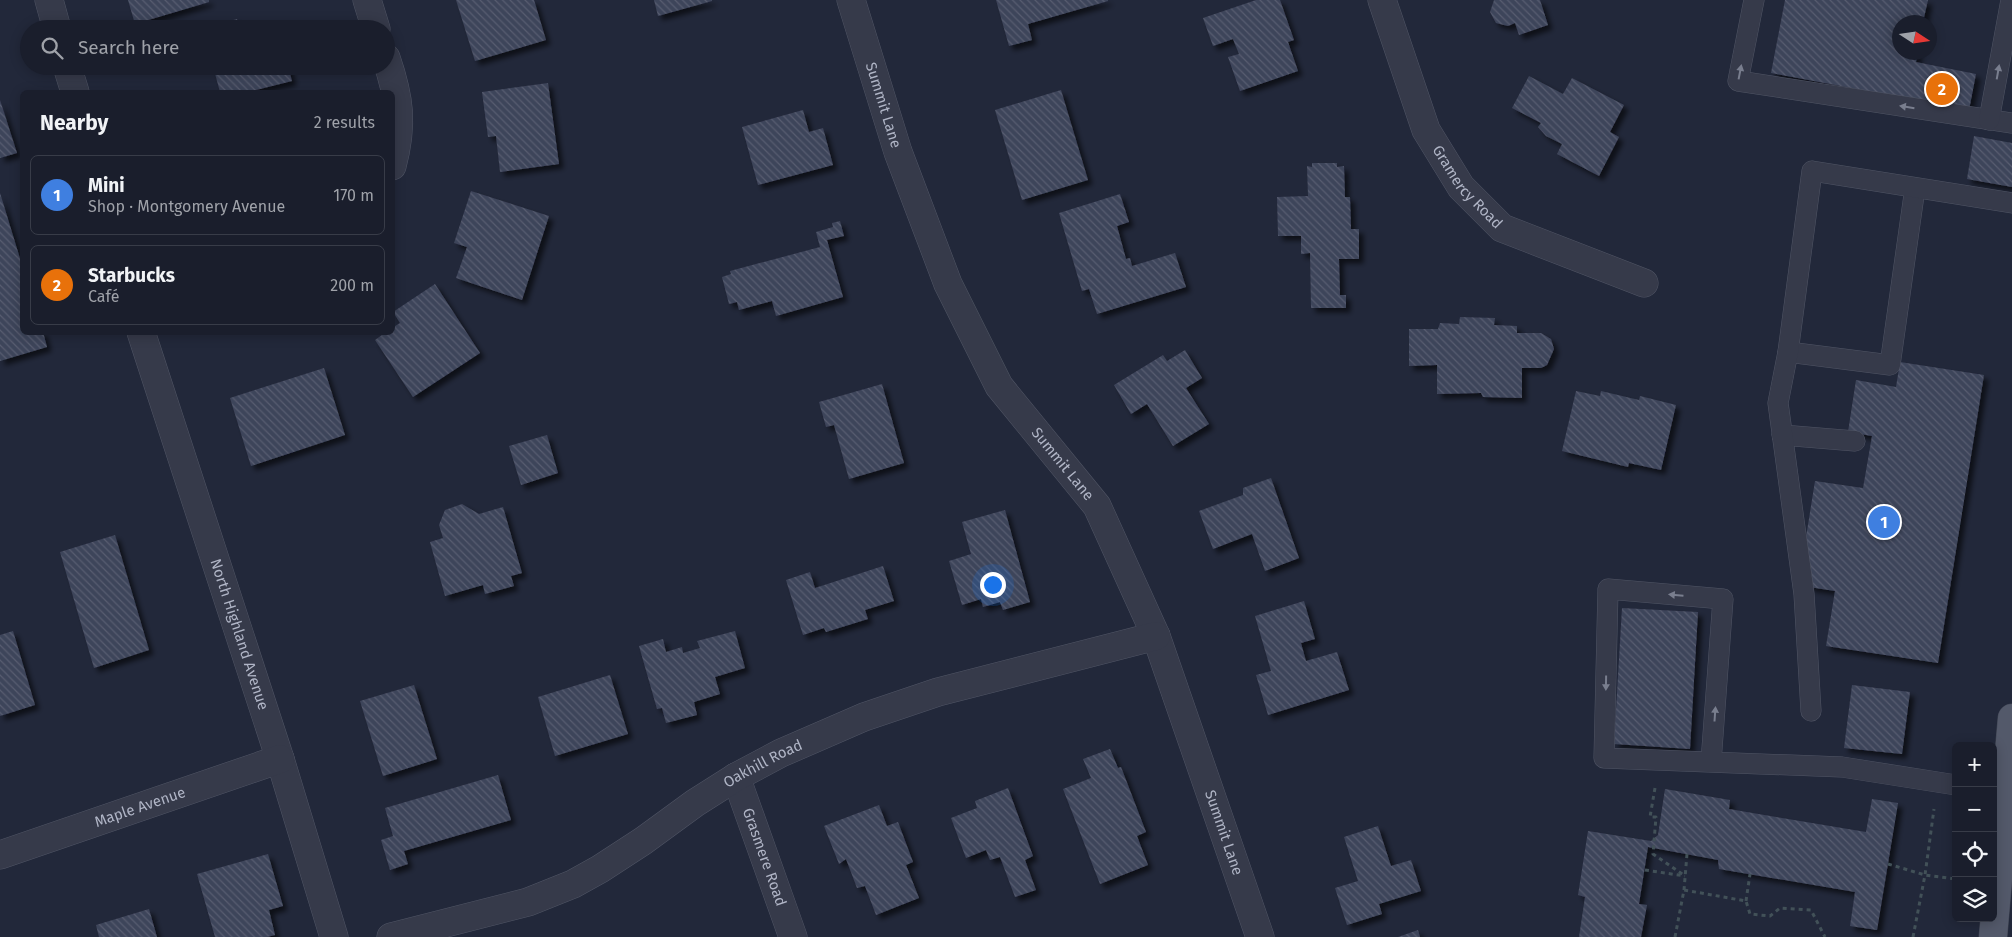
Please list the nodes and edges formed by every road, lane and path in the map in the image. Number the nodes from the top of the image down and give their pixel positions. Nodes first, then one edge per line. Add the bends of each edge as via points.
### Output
1 (49, 0) edge
2 (367, 0) edge
3 (851, 0) edge
4 (1382, 0) edge
5 (1754, 0) edge
6 (2011, 0) edge
7 (55, 20) edge
8 (373, 20) edge
9 (69, 75) edge
10 (392, 75) edge
11 (73, 90) edge
12 (1989, 120) junction
13 (2012, 123) edge
14 (395, 152) edge
15 (1915, 188) junction
16 (2012, 203) edge
17 (1644, 283) dead end
18 (142, 335) edge
19 (1788, 352) junction
20 (1782, 435) junction
21 (1855, 441) dead end
22 (1156, 636) junction
23 (1811, 711) dead end
24 (2012, 718) edge
25 (280, 759) junction
26 (1660, 760) junction
27 (1711, 762) junction
28 (736, 777) junction
29 (1952, 783) edge
30 (2000, 791) edge
31 (1935, 800) dead end
32 (1686, 854) dead end
33 (0, 855) edge
34 (1888, 864) dead end
35 (1645, 870) dead end
36 (1750, 874) dead end
37 (1925, 875) junction
38 (1685, 876) junction
39 (1952, 879) edge
40 (1684, 890) junction
41 (1746, 901) junction
42 (334, 937) edge
43 (391, 937) edge
44 (793, 937) edge
45 (1260, 937) edge
46 (1675, 937) edge
47 (1825, 937) edge
48 (1913, 937) edge
49 (1993, 937) edge

1 - 7 street
2 - 8 street
3 - 22 street, Summit Lane via 898,152 948,284 998,386 1098,506
4 - 17 street, Gramercy Road via 1426,130 1461,187 1502,228
12 -> 5 lane via 1738,81
12 -> 6 lane
9 - 11 street
10 - 14 street via 399,110
12 - 13 lane
15 - 16 lane
15 - 19 lane via 1890,365
15 - 19 lane via 1812,171
18 - 25 street, North Highland Avenue
19 - 20 lane via 1778,403
20 - 21 lane
20 - 23 lane via 1804,594
22 - 28 street, Oakhill Road via 938,692 864,717 781,753
22 - 45 street, Summit Lane
24 - 30 main road
25 - 33 street, Maple Avenue
25 - 42 street, North Highland Avenue
26 - 27 lane
27 -> 26 lane via 1723,599 1608,589 1604,758
26 - 38 path via 1650,817 1656,817 1654,854
27 - 29 lane via 1842,767
28 - 43 street, Oakhill Road via 573,884 528,902
28 - 44 street, Grasmere Road
30 - 49 main road
31 - 37 path
32 - 38 path
34 - 37 path
35 - 38 path
36 - 41 path
37 - 39 path
37 - 48 path
38 - 40 path
40 - 41 path
40 - 46 path
41 - 47 path via 1750,914 1770,916 1780,908 1811,910

